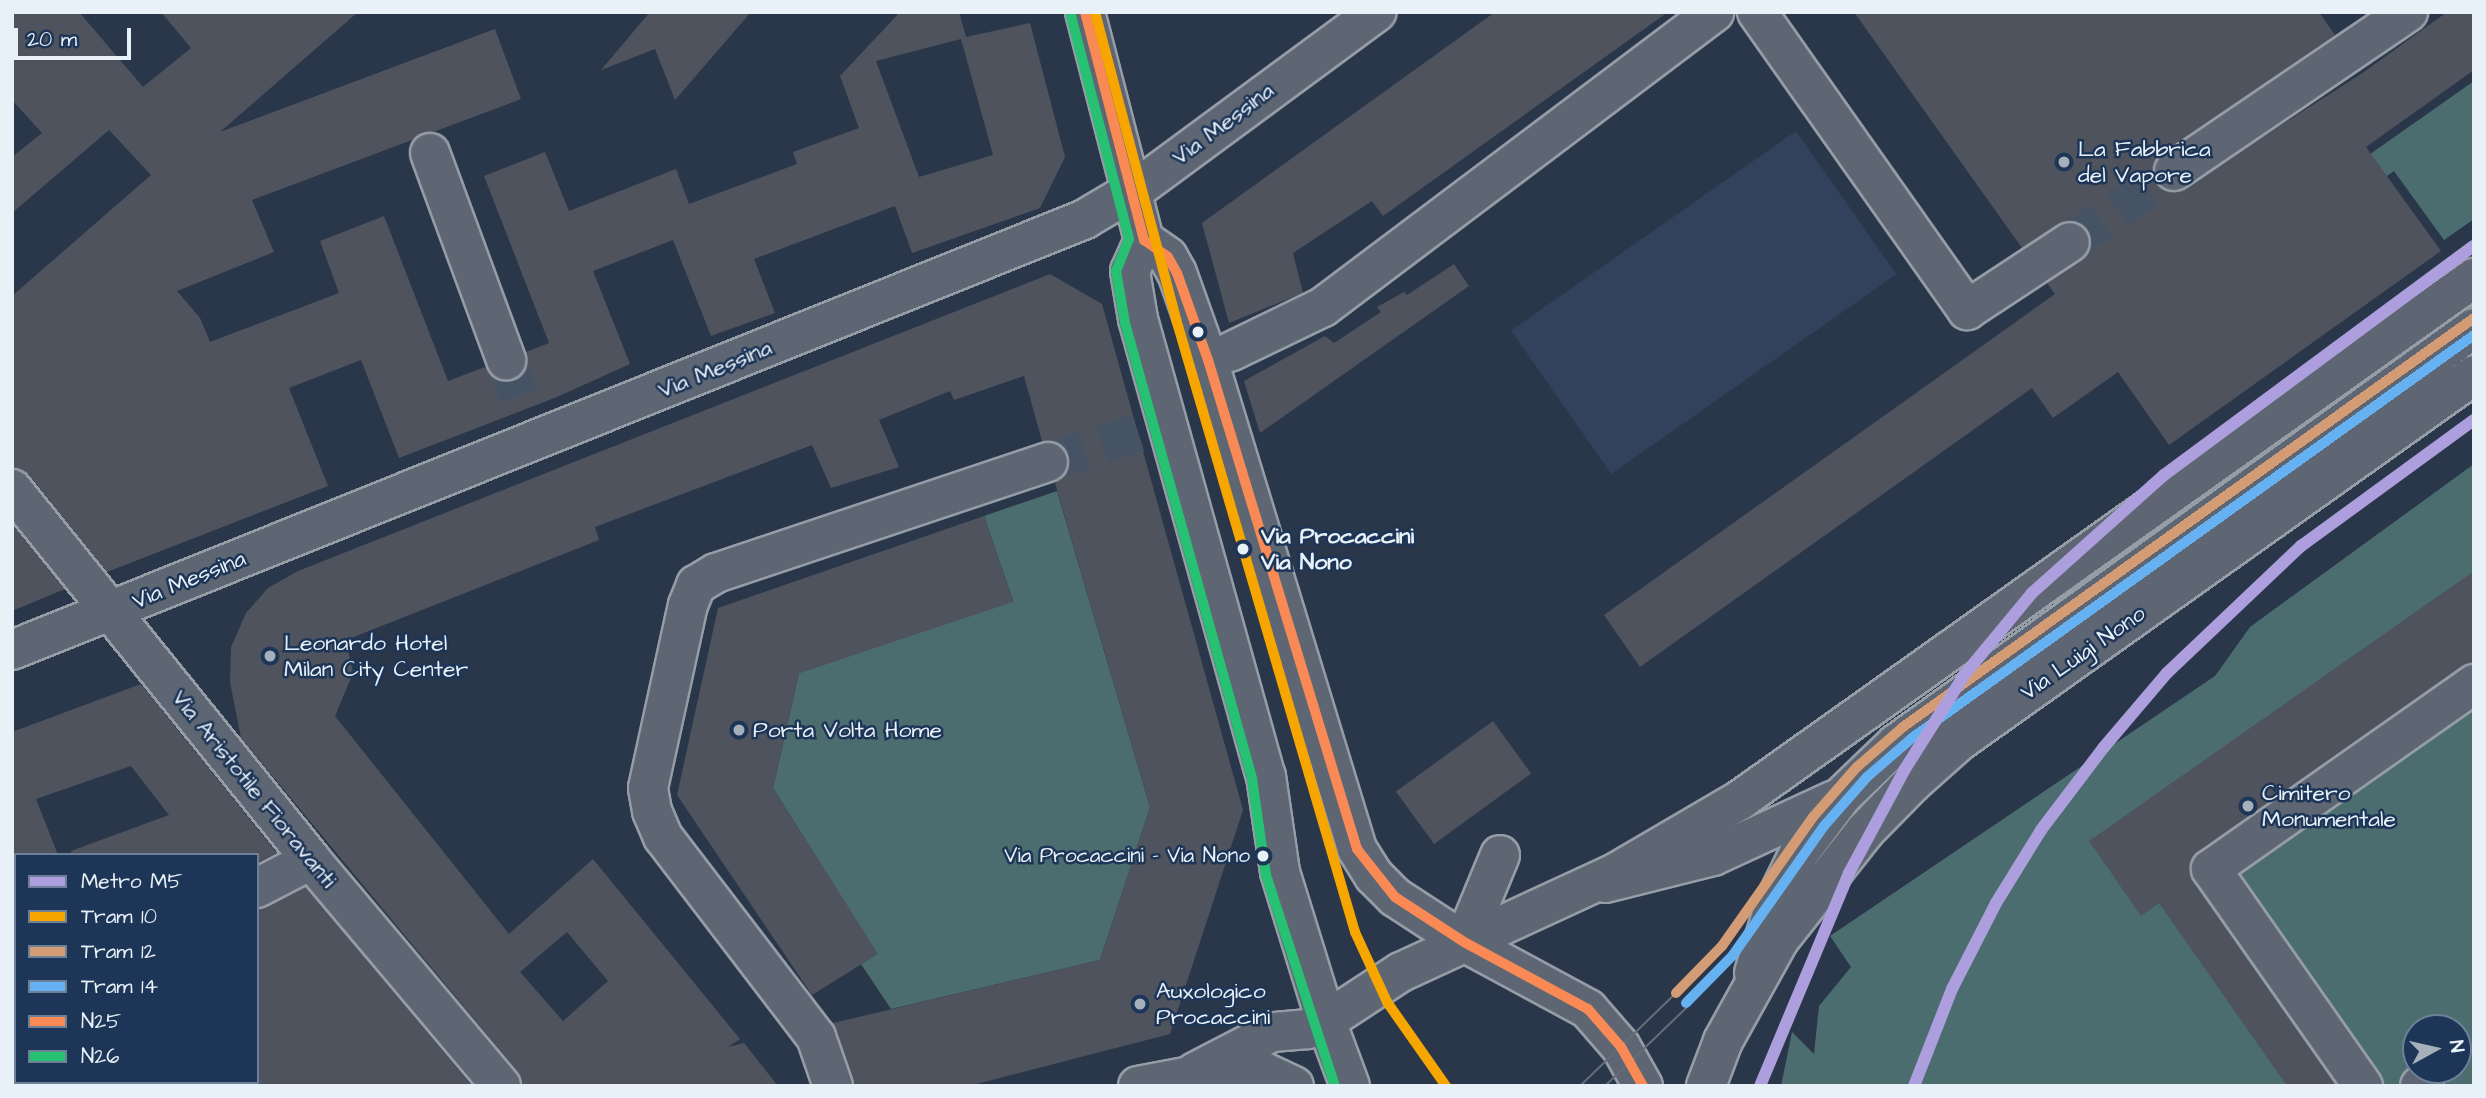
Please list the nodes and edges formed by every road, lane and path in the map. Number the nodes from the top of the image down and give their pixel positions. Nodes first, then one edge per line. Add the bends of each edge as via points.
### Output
1 (1084, 12) edge
2 (1376, 12) edge
3 (1714, 12) edge
4 (1758, 12) edge
5 (2408, 12) edge
6 (430, 153) dead end
7 (2174, 171) tunnel mouth
8 (1129, 192) junction
9 (1144, 240) junction
10 (2070, 242) tunnel mouth
11 (2474, 278) edge
12 (2474, 328) edge
13 (1230, 352) dead end
14 (506, 360) tunnel mouth
15 (2474, 375) edge
16 (1048, 462) tunnel mouth
17 (12, 489) edge
18 (111, 611) junction
19 (12, 650) edge
20 (2474, 684) edge
21 (1842, 796) junction
22 (1500, 855) dead end
23 (311, 860) junction
24 (1588, 886) junction
25 (259, 887) edge
26 (1464, 942) junction
27 (1749, 989) junction
28 (1326, 1021) junction
29 (1195, 1072) junction
30 (501, 1086) edge
31 (833, 1086) edge
32 (1138, 1086) edge
33 (1293, 1086) edge
34 (1350, 1086) edge
35 (1643, 1086) edge
36 (1706, 1086) edge
37 (2362, 1086) edge

1 - 8 street
2 - 8 street, Via Messina
3 - 13 street via 1323,307
4 - 10 street via 1968,310
5 - 7 street
6 - 14 street
8 - 9 street
8 - 18 street, Via Messina via 1065,227 530,426
9 - 26 street via 1168,257 1194,319 1357,849 1395,897
9 - 28 street via 1130,271 1153,428 1266,776 1282,881
11 - 24 street via 1740,800
12 - 21 street via 1959,695 1896,744
15 - 27 street, Via Luigi Nono via 1958,742 1864,831 1815,889
16 - 31 street via 716,573 696,584 688,605 648,788 652,811 663,837 816,1037
17 - 18 street, Via Aristotile Fioravanti
18 - 19 street, Via Messina
18 - 23 street, Via Aristotile Fioravanti
20 - 37 street via 2211,869
21 - 24 street via 1713,856
21 - 27 street via 1786,877
22 - 26 street
23 - 25 street
23 - 30 street, Via Aristotile Fioravanti
24 - 26 street
26 - 28 street via 1378,986
26 - 35 street via 1580,1003 1620,1047
27 - 36 street
28 - 29 street via 1308,1029 1272,1032
28 - 34 street
29 - 32 street
29 - 33 street via 1264,1072

